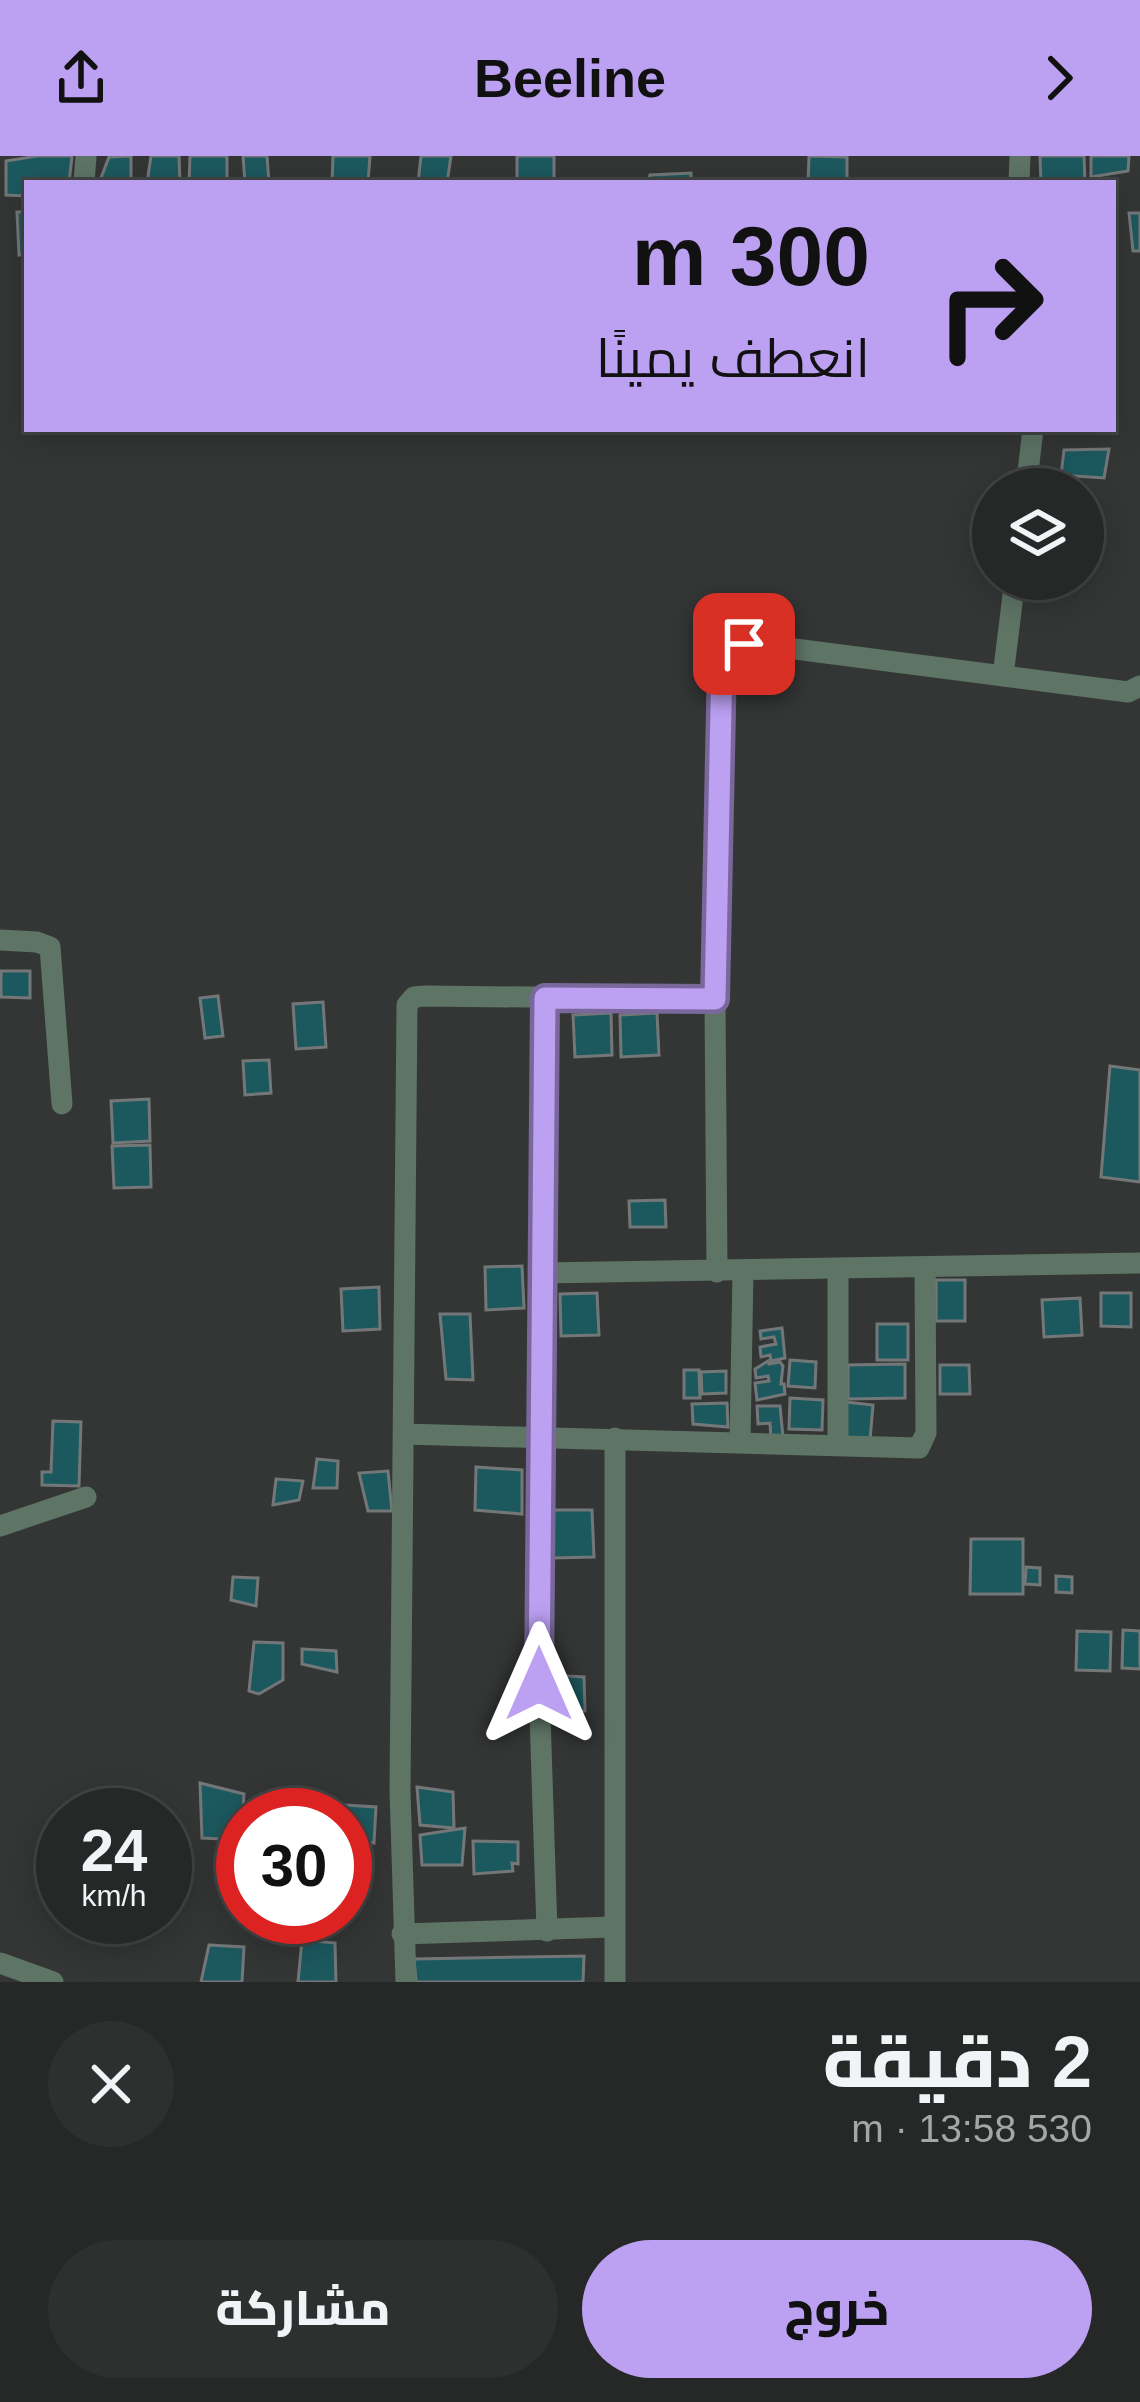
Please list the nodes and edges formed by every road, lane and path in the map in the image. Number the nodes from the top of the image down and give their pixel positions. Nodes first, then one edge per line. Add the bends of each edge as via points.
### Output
1 (1034, 432) edge
2 (1029, 468) edge
3 (1012, 600) edge
4 (1003, 676) junction
5 (1140, 686) edge
6 (0, 940) edge
7 (545, 998) junction
8 (715, 999) junction
9 (62, 1104) dead end
10 (1140, 1262) edge
11 (925, 1268) junction
12 (838, 1270) junction
13 (743, 1271) junction
14 (717, 1272) junction
15 (543, 1273) junction
16 (404, 1434) junction
17 (540, 1437) junction
18 (615, 1438) junction
19 (740, 1442) junction
20 (838, 1445) junction
21 (86, 1498) dead end
22 (0, 1526) edge
23 (613, 1927) junction
24 (548, 1931) junction
25 (401, 1934) junction
26 (0, 1964) edge
27 (52, 1982) edge
28 (406, 1982) edge
29 (615, 1982) edge

1 - 2 street
3 - 4 street
4 - 5 street via 1128,692
4 - 8 street via 764,645 730,649 722,660
6 - 9 street via 50,947
7 - 8 street
7 - 15 street
7 - 16 street via 425,996 407,1005
8 - 14 street
10 - 11 street
11 - 12 street
11 - 20 street via 924,1442
12 - 13 street
12 - 20 street
13 - 14 street
13 - 19 street
14 - 15 street
15 - 17 street
16 - 17 street
16 - 25 street
17 - 18 street
17 - 24 street
18 - 19 street
18 - 23 street
19 - 20 street
21 - 22 street
23 - 24 street
23 - 29 street
24 - 25 street
25 - 28 street
26 - 27 street

